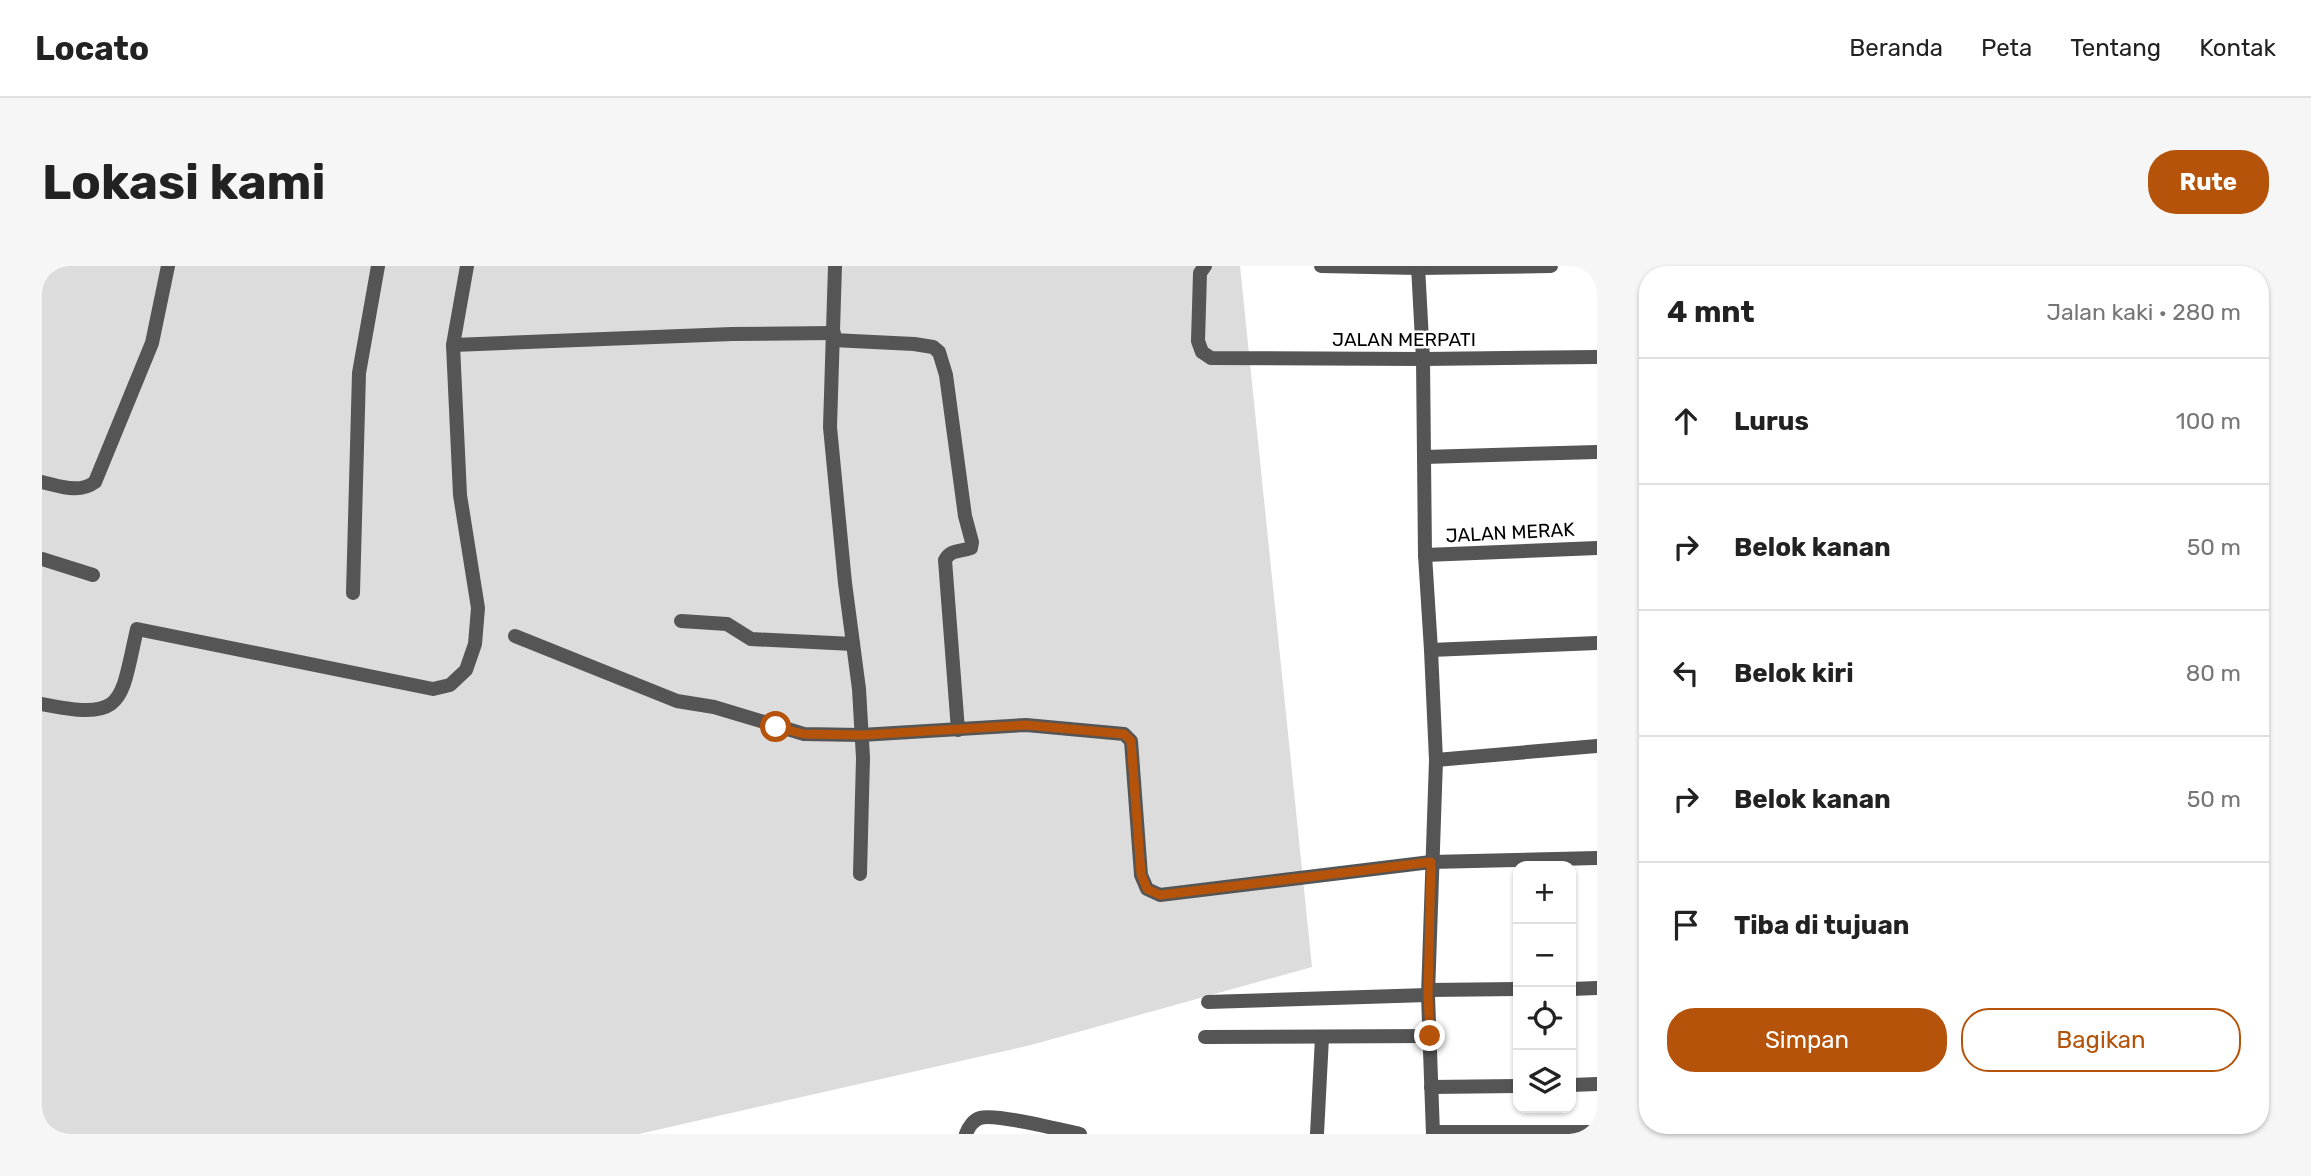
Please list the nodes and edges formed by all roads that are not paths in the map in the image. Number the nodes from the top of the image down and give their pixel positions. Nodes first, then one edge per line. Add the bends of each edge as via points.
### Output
1 (168, 266) edge
2 (378, 266) edge
3 (467, 266) edge
4 (835, 266) edge
5 (1205, 266) edge
6 (1321, 266) edge
7 (1551, 266) edge
8 (1418, 267) edge
9 (833, 337) junction
10 (453, 345) junction
11 (1597, 356) edge
12 (1423, 359) junction
13 (1597, 452) edge
14 (1424, 457) junction
15 (42, 482) edge
16 (1597, 548) edge
17 (1425, 555) junction
18 (42, 559) edge
19 (93, 575) dead end
20 (353, 593) dead end
21 (681, 621) dead end
22 (515, 636) dead end
23 (1597, 643) edge
24 (853, 644) junction
25 (1431, 650) junction
26 (42, 704) edge
27 (958, 730) junction
28 (862, 735) junction
29 (1597, 746) edge
30 (1436, 760) junction
31 (1597, 858) edge
32 (1431, 862) junction
33 (860, 874) dead end
34 (1597, 988) edge
35 (1513, 989) edge
36 (1576, 989) edge
37 (1429, 993) junction
38 (1208, 1002) dead end
39 (1430, 1036) junction
40 (1205, 1037) dead end
41 (1322, 1037) junction
42 (1597, 1084) edge
43 (1576, 1085) edge
44 (1513, 1086) edge
45 (1431, 1087) junction
46 (1597, 1132) edge
47 (1433, 1133) edge
48 (966, 1134) edge
49 (1080, 1134) edge
50 (1317, 1134) edge

1 - 15 street via 152,343 95,482 79,489
2 - 20 street via 359,373
3 - 10 street
4 - 9 street
5 - 12 street, JALAN MERPATI via 1200,273 1198,341 1210,358
6 - 8 street
7 - 8 street
8 - 12 street
9 - 10 street
9 - 24 street via 830,427
9 - 27 street via 914,344 939,352 972,542 971,548 955,551 944,560
10 - 26 street via 460,495 478,608 475,644 466,670 450,685 433,689 137,629 123,690 112,705 72,710
11 - 12 street, JALAN MERPATI
12 - 14 street
13 - 14 street
14 - 17 street
16 - 17 street, JALAN MERAK
17 - 25 street
18 - 19 street
21 - 24 street via 727,624 751,639
22 - 28 street via 677,701 804,734
23 - 25 street
24 - 28 street
25 - 30 street
27 - 28 street
27 - 32 street via 1026,725 1124,734 1131,741 1141,874 1147,889 1160,895
28 - 33 street
29 - 30 street
30 - 32 street
31 - 32 street
32 - 37 street
34 - 36 street
35 - 37 street
37 - 38 street
37 - 39 street
39 - 41 street
39 - 45 street
40 - 41 street
41 - 50 street
42 - 43 street
44 - 45 street
45 - 47 street
46 - 47 street
48 - 49 street via 979,1118

